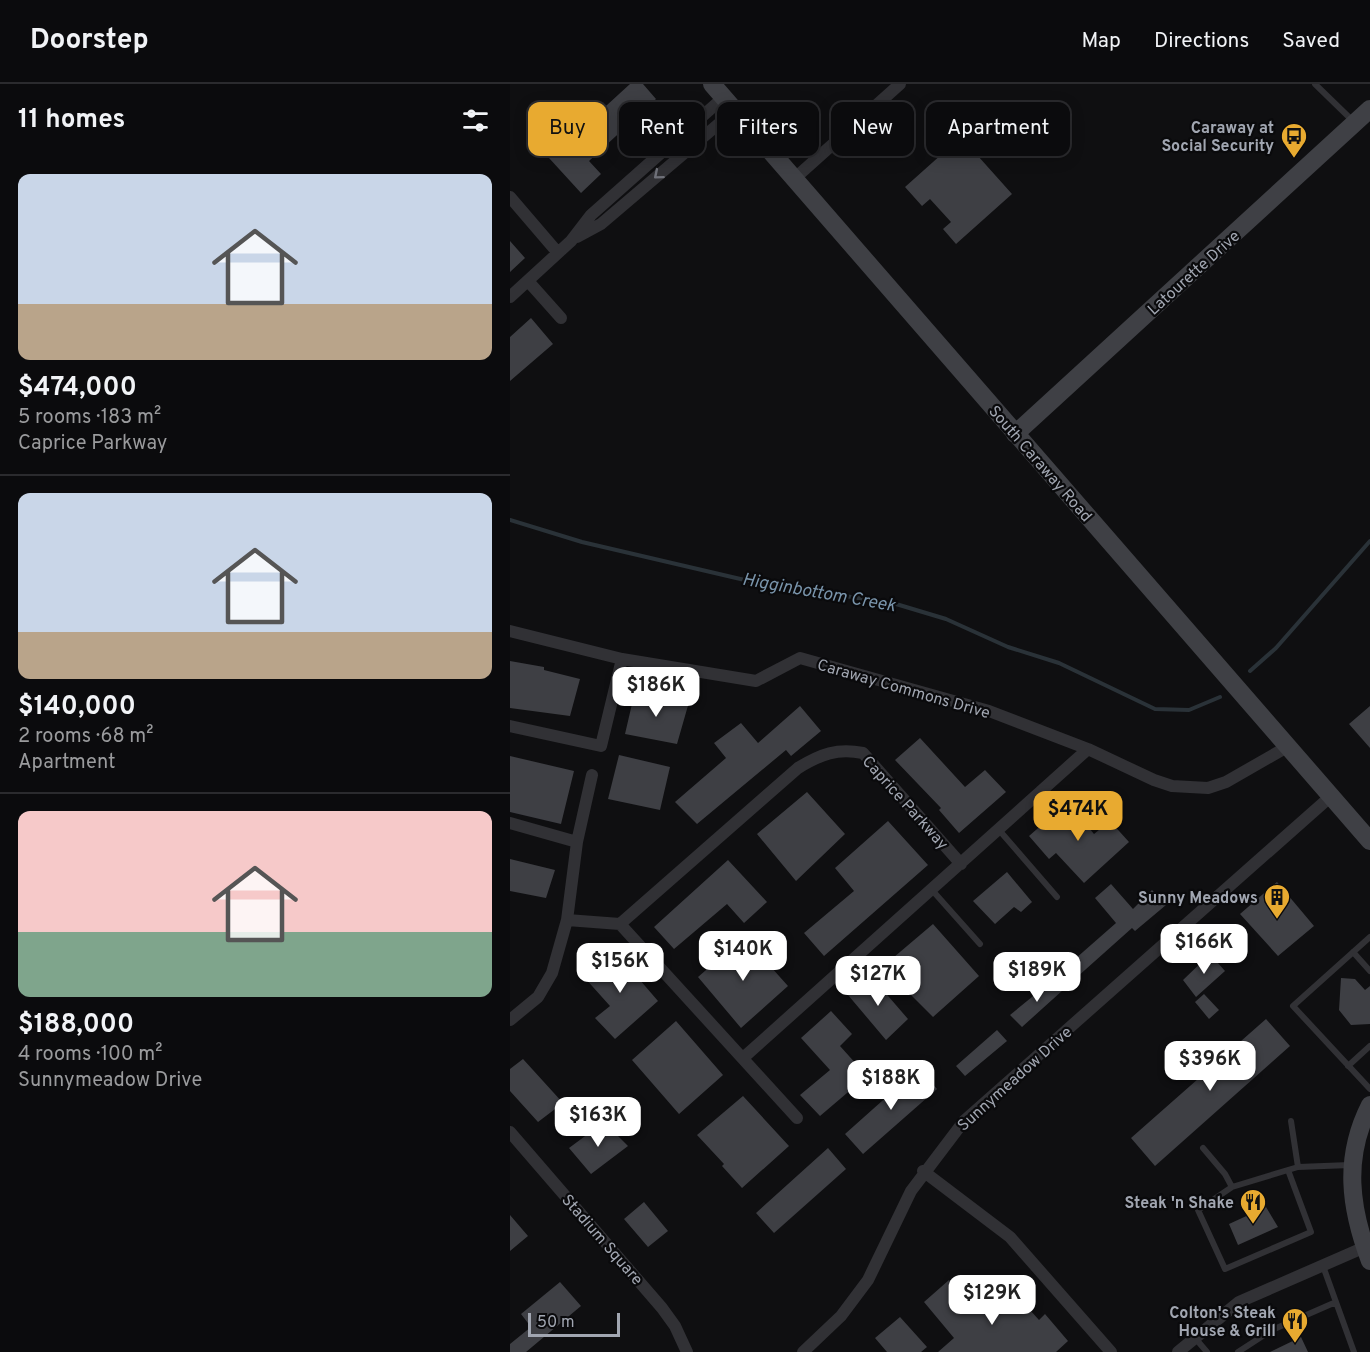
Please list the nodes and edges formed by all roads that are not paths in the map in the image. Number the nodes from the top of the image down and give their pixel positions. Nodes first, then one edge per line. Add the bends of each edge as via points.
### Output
1 (900, 84) edge
2 (1315, 84) edge
3 (723, 97) edge
4 (1370, 109) edge
5 (1354, 123) junction
6 (794, 178) junction
7 (510, 197) edge
8 (558, 253) junction
9 (528, 281) junction
10 (510, 297) edge
11 (561, 318) dead end
12 (1016, 434) junction
13 (510, 631) edge
14 (622, 659) junction
15 (510, 726) edge
16 (1287, 747) junction
17 (1088, 749) junction
18 (592, 775) dead end
19 (1330, 797) junction
20 (510, 823) edge
21 (999, 830) junction
22 (1370, 841) edge
23 (577, 842) junction
24 (961, 864) junction
25 (932, 890) junction
26 (1057, 897) dead end
27 (567, 920) junction
28 (621, 924) junction
29 (1370, 937) edge
30 (980, 944) dead end
31 (1353, 952) junction
32 (1369, 967) edge
33 (510, 1020) edge
34 (1370, 1046) edge
35 (743, 1058) junction
36 (1348, 1066) junction
37 (1370, 1089) edge
38 (1370, 1105) edge
39 (796, 1118) dead end
40 (1291, 1121) dead end
41 (510, 1132) edge
42 (1203, 1148) dead end
43 (1351, 1165) junction
44 (1298, 1167) junction
45 (1288, 1170) junction
46 (923, 1172) junction
47 (1232, 1187) junction
48 (1367, 1254) edge
49 (1323, 1266) junction
50 (1336, 1302) junction
51 (1194, 1338) junction
52 (1108, 1351) edge
53 (687, 1352) edge
54 (802, 1352) edge
55 (1178, 1352) edge
56 (1208, 1352) edge
57 (1238, 1352) edge
58 (1354, 1352) edge

1 - 6 street
2 - 5 lane
3 - 6 street, South Caraway Road
3 - 8 street via 601,224
4 - 5 street, Latourette Drive
5 - 12 street, Latourette Drive
6 - 12 street, South Caraway Road
7 - 8 street
8 - 9 street
9 - 10 street
9 - 11 street
12 - 16 street, South Caraway Road
13 - 14 street, Caraway Commons Drive
14 - 15 street via 601,746
14 - 17 street, Caraway Commons Drive via 756,681 800,658 989,711
16 - 17 street via 1226,782 1199,789 1154,780
16 - 19 street, South Caraway Road
17 - 21 street, Caprice Parkway
18 - 23 street
19 - 22 street, South Caraway Road
19 - 46 street, Sunnymeadow Drive via 964,1122
20 - 23 street
21 - 24 street, Caprice Parkway
21 - 26 lane
23 - 27 street
24 - 25 street
24 - 28 street, Caprice Parkway via 863,753 822,753 798,768
25 - 30 lane
25 - 35 street
27 - 28 street
27 - 33 street via 552,973 538,997
28 - 35 street
29 - 31 lane
31 - 32 lane
31 - 36 lane via 1293,1006
34 - 36 lane
35 - 39 street
36 - 37 lane
38 - 43 street via 1362,1120
40 - 44 lane
41 - 53 street, Stadium Square via 662,1308
42 - 47 lane
43 - 44 lane
43 - 48 street via 1352,1198
44 - 45 lane
45 - 47 lane
45 - 47 lane via 1311,1232 1225,1269 1198,1210
46 - 52 street via 1010,1237
46 - 54 street, Sunnymeadow Drive via 868,1280 841,1316
48 - 49 street
49 - 50 lane
49 - 51 street via 1239,1302
50 - 57 lane via 1272,1330
50 - 58 lane
51 - 55 street
51 - 56 lane

